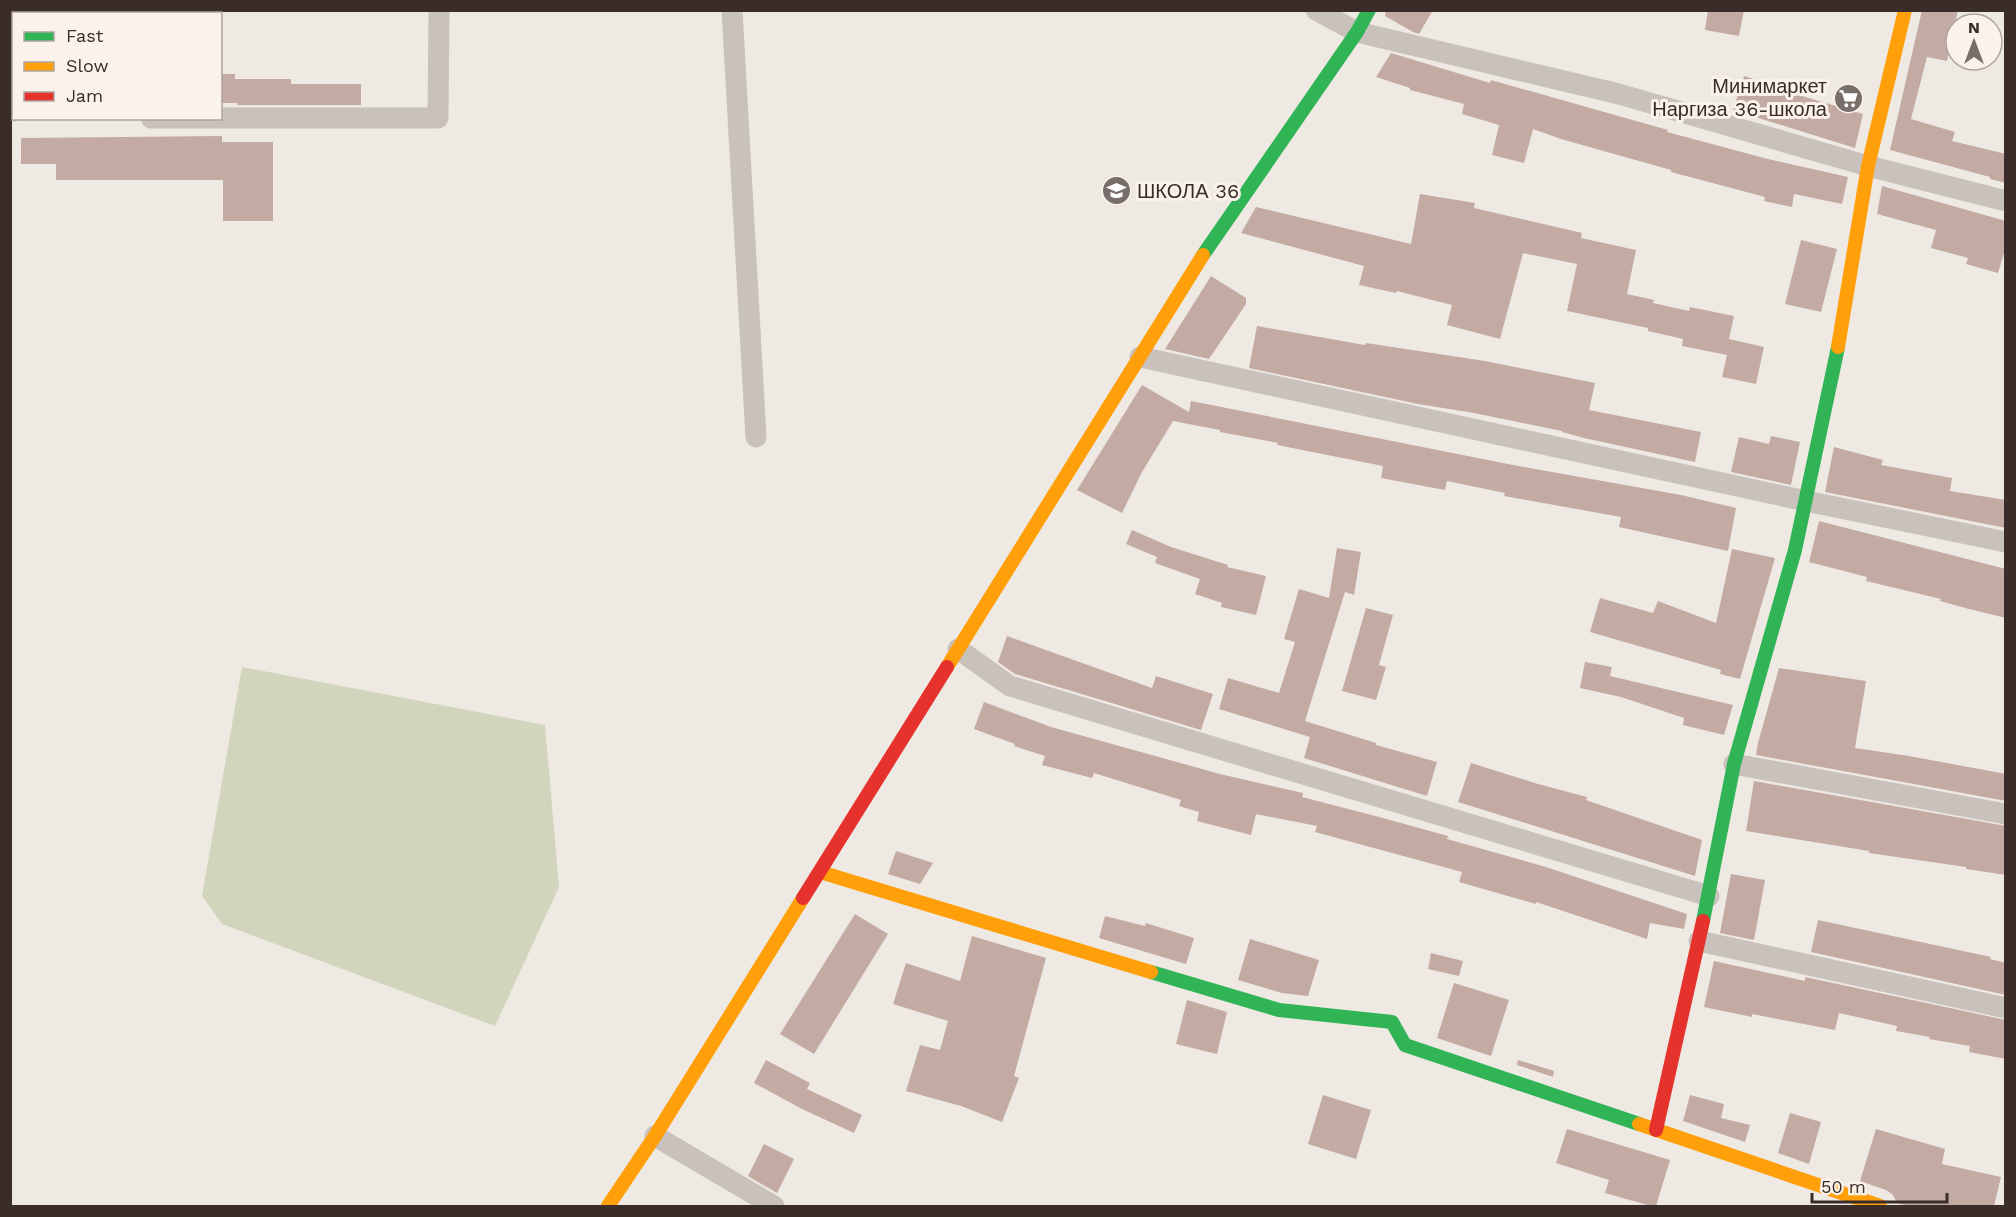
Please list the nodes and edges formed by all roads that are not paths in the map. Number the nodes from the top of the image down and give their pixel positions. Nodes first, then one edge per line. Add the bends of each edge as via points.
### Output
1 (439, 10) edge
2 (732, 10) edge
3 (1316, 10) edge
4 (1369, 10) edge
5 (1905, 10) edge
6 (1357, 32) junction
7 (222, 119) edge
8 (1868, 166) junction
9 (2006, 201) edge
10 (1140, 357) junction
11 (756, 437) dead end
12 (1806, 501) junction
13 (2006, 542) edge
14 (958, 649) junction
15 (1734, 764) junction
16 (2006, 814) edge
17 (820, 872) junction
18 (1709, 896) junction
19 (1699, 941) junction
20 (2006, 1008) edge
21 (1656, 1130) junction
22 (655, 1136) junction
23 (608, 1206) edge
24 (774, 1206) edge
25 (1880, 1206) edge

1 - 7 street via 438,118
2 - 11 street
3 - 6 street
4 - 6 street
5 - 8 street
6 - 8 street via 1619,94
6 - 10 street via 1212,241
8 - 9 street
8 - 12 street via 1836,356
10 - 12 street
10 - 14 street
12 - 13 street
12 - 15 street
14 - 17 street
14 - 18 street via 1010,686
15 - 16 street
15 - 18 street
17 - 21 street via 1279,1010 1392,1023 1405,1045
17 - 22 street
18 - 19 street
19 - 20 street
19 - 21 street
21 - 25 street
22 - 23 street
22 - 24 street

